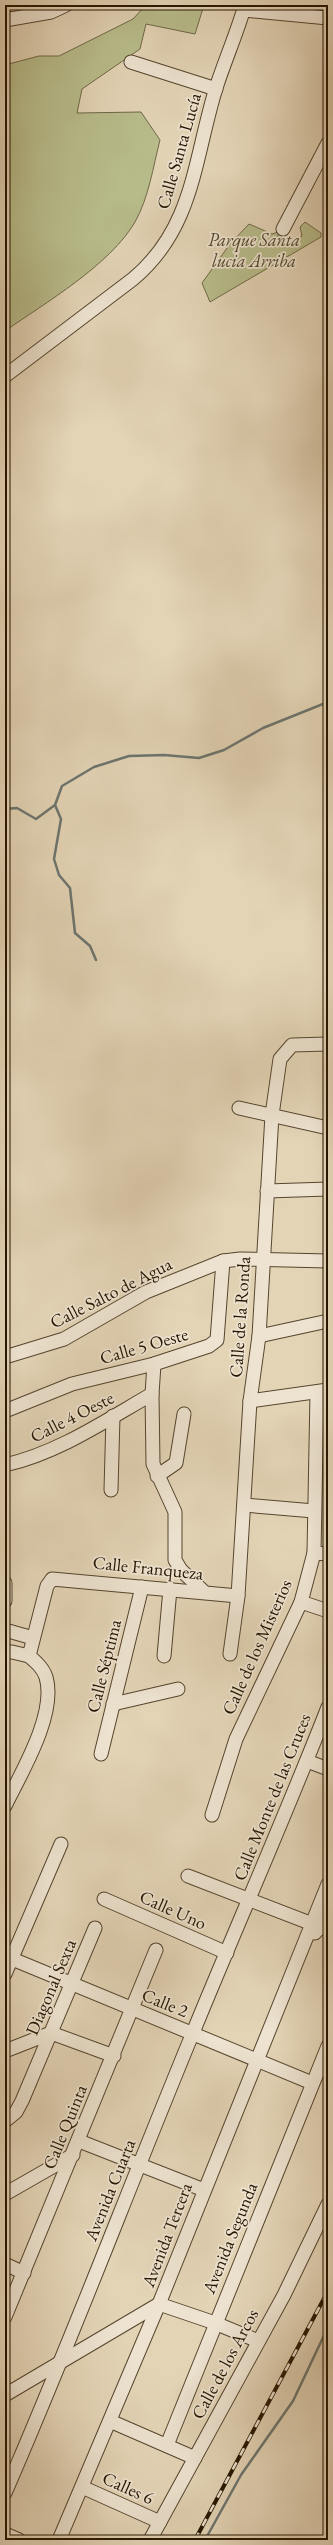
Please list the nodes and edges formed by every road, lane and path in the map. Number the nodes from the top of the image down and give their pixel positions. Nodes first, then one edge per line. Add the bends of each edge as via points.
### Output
1 (66, 5) edge
2 (244, 7) edge
3 (328, 18) edge
4 (5, 20) edge
5 (131, 62) dead end
6 (216, 89) junction
7 (328, 143) edge
8 (283, 229) dead end
9 (5, 376) edge
10 (328, 1044) edge
11 (239, 1108) dead end
12 (272, 1115) junction
13 (328, 1128) edge
14 (328, 1189) edge
15 (267, 1192) junction
16 (262, 1260) junction
17 (328, 1260) edge
18 (223, 1261) junction
19 (328, 1321) edge
20 (259, 1336) junction
21 (5, 1357) edge
22 (154, 1364) junction
23 (322, 1392) edge
24 (152, 1394) junction
25 (250, 1401) junction
26 (5, 1411) edge
27 (184, 1414) dead end
28 (113, 1416) junction
29 (5, 1465) edge
30 (157, 1476) junction
31 (111, 1490) dead end
32 (244, 1506) junction
33 (314, 1511) junction
34 (314, 1553) junction
35 (328, 1554) edge
36 (5, 1583) edge
37 (142, 1587) junction
38 (170, 1589) junction
39 (203, 1591) junction
40 (238, 1596) junction
41 (5, 1601) edge
42 (301, 1602) junction
43 (328, 1611) edge
44 (5, 1630) edge
45 (33, 1638) junction
46 (5, 1652) edge
47 (230, 1654) dead end
48 (30, 1656) junction
49 (164, 1656) dead end
50 (178, 1689) dead end
51 (113, 1704) junction
52 (328, 1707) edge
53 (101, 1754) dead end
54 (307, 1761) junction
55 (328, 1768) edge
56 (5, 1806) edge
57 (212, 1815) dead end
58 (61, 1844) dead end
59 (188, 1876) dead end
60 (328, 1884) edge
61 (104, 1899) dead end
62 (250, 1901) junction
63 (322, 1925) edge
64 (95, 1928) dead end
65 (156, 1950) dead end
66 (227, 1953) junction
67 (8, 1957) edge
68 (5, 1974) edge
69 (72, 1983) junction
70 (131, 2009) junction
71 (51, 2034) junction
72 (192, 2034) junction
73 (328, 2046) edge
74 (5, 2051) edge
75 (114, 2056) junction
76 (258, 2060) junction
77 (312, 2083) junction
78 (5, 2120) edge
79 (79, 2141) junction
80 (73, 2155) junction
81 (140, 2166) junction
82 (204, 2190) junction
83 (5, 2194) edge
84 (328, 2204) edge
85 (5, 2264) edge
86 (24, 2272) junction
87 (160, 2304) junction
88 (5, 2317) edge
89 (215, 2323) junction
90 (258, 2341) junction
91 (61, 2364) junction
92 (5, 2395) edge
93 (110, 2421) junction
94 (167, 2445) junction
95 (195, 2458) junction
96 (82, 2487) junction
97 (5, 2494) edge
98 (160, 2522) junction
99 (5, 2534) edge
100 (19, 2540) edge
101 (59, 2540) edge
102 (150, 2540) edge

1 - 4 street via 51,12
2 - 3 street
2 - 6 street, Calle Santa Lucía
5 - 6 street
6 - 9 street, Calle Santa Lucía via 186,201 169,239 137,275
7 - 8 street
10 - 12 street, Calle de la Ronda via 292,1045 280,1059
11 - 12 street
12 - 13 street
12 - 15 street, Calle de la Ronda
14 - 15 street
15 - 16 street, Calle de la Ronda
16 - 17 street, Calle Salto de Agua
16 - 18 street, Calle Salto de Agua
16 - 20 street, Calle de la Ronda
18 - 21 street, Calle Salto de Agua via 146,1292 64,1339
18 - 22 street, Calle 5 Oeste via 217,1340 210,1346
19 - 20 street
20 - 25 street, Calle de la Ronda
22 - 24 street
22 - 26 street, Calle 5 Oeste via 72,1384
23 - 25 street
23 - 33 street, Calle de los Misterios
24 - 28 street, Calle 4 Oeste
24 - 30 street via 153,1464
25 - 32 street, Calle de la Ronda
27 - 30 street via 176,1463
28 - 29 street, Calle 4 Oeste via 60,1446
28 - 31 street
30 - 39 street via 175,1512 175,1560 181,1570
32 - 33 street
32 - 40 street, Calle de la Ronda
33 - 34 street, Calle de los Misterios
34 - 35 street
34 - 42 street, Calle de los Misterios
36 - 41 street
37 - 38 street, Calle Franqueza
37 - 45 street, Calle Franqueza via 56,1577 47,1586
37 - 51 street, Calle Séptima
38 - 39 street, Calle Franqueza
38 - 49 street
39 - 40 street, Calle Franqueza
40 - 47 street, Calle de la Ronda
42 - 43 street
42 - 57 street, Calle de los Misterios via 236,1739
44 - 45 street
45 - 48 street
46 - 48 street
48 - 56 street via 43,1669 46,1677 46,1703 32,1751
50 - 51 street
51 - 53 street, Calle Séptima
52 - 54 street, Calle Monte de las Cruces
54 - 55 street
54 - 62 street, Calle Monte de las Cruces
58 - 67 street
59 - 62 street
60 - 63 street, Avenida Tercera
61 - 66 street, Calle Uno
62 - 63 street
62 - 66 street, Avenida Cuarta
63 - 76 street, Avenida Tercera via 305,1942
64 - 69 street, Diagonal Sexta
65 - 70 street, Calle Quinta
66 - 72 street, Avenida Cuarta
67 - 68 street
67 - 69 street, Calle 2
69 - 70 street, Calle 2
69 - 71 street, Diagonal Sexta
70 - 72 street, Calle 2
70 - 75 street, Calle Quinta
71 - 74 street
71 - 75 street
71 - 78 street, Diagonal Sexta via 22,2101 16,2112
72 - 76 street, Calle 2
72 - 81 street, Avenida Cuarta
73 - 77 street, Avenida Segunda
75 - 79 street, Calle Quinta
76 - 77 street, Calle 2
76 - 82 street, Avenida Tercera
77 - 89 street, Avenida Segunda
79 - 80 street, Calle Quinta
79 - 81 street
80 - 83 street
80 - 86 street, Calle Quinta
81 - 82 street
81 - 91 street, Avenida Cuarta via 99,2263
82 - 87 street, Avenida Tercera
84 - 90 street, Calle de los Arcos via 307,2250
85 - 86 street
86 - 88 street, Calle Quinta
87 - 89 street
87 - 91 street
87 - 93 street, Avenida Tercera
89 - 90 street
89 - 94 street, Avenida Segunda
90 - 95 street, Calle de los Arcos
91 - 92 street
91 - 97 street, Avenida Cuarta
93 - 94 street
93 - 96 street, Avenida Tercera
94 - 95 street
95 - 98 street, Calle de los Arcos
96 - 98 street, Calles 6
96 - 101 street, Avenida Tercera
98 - 102 street, Calle de los Arcos
99 - 100 street

